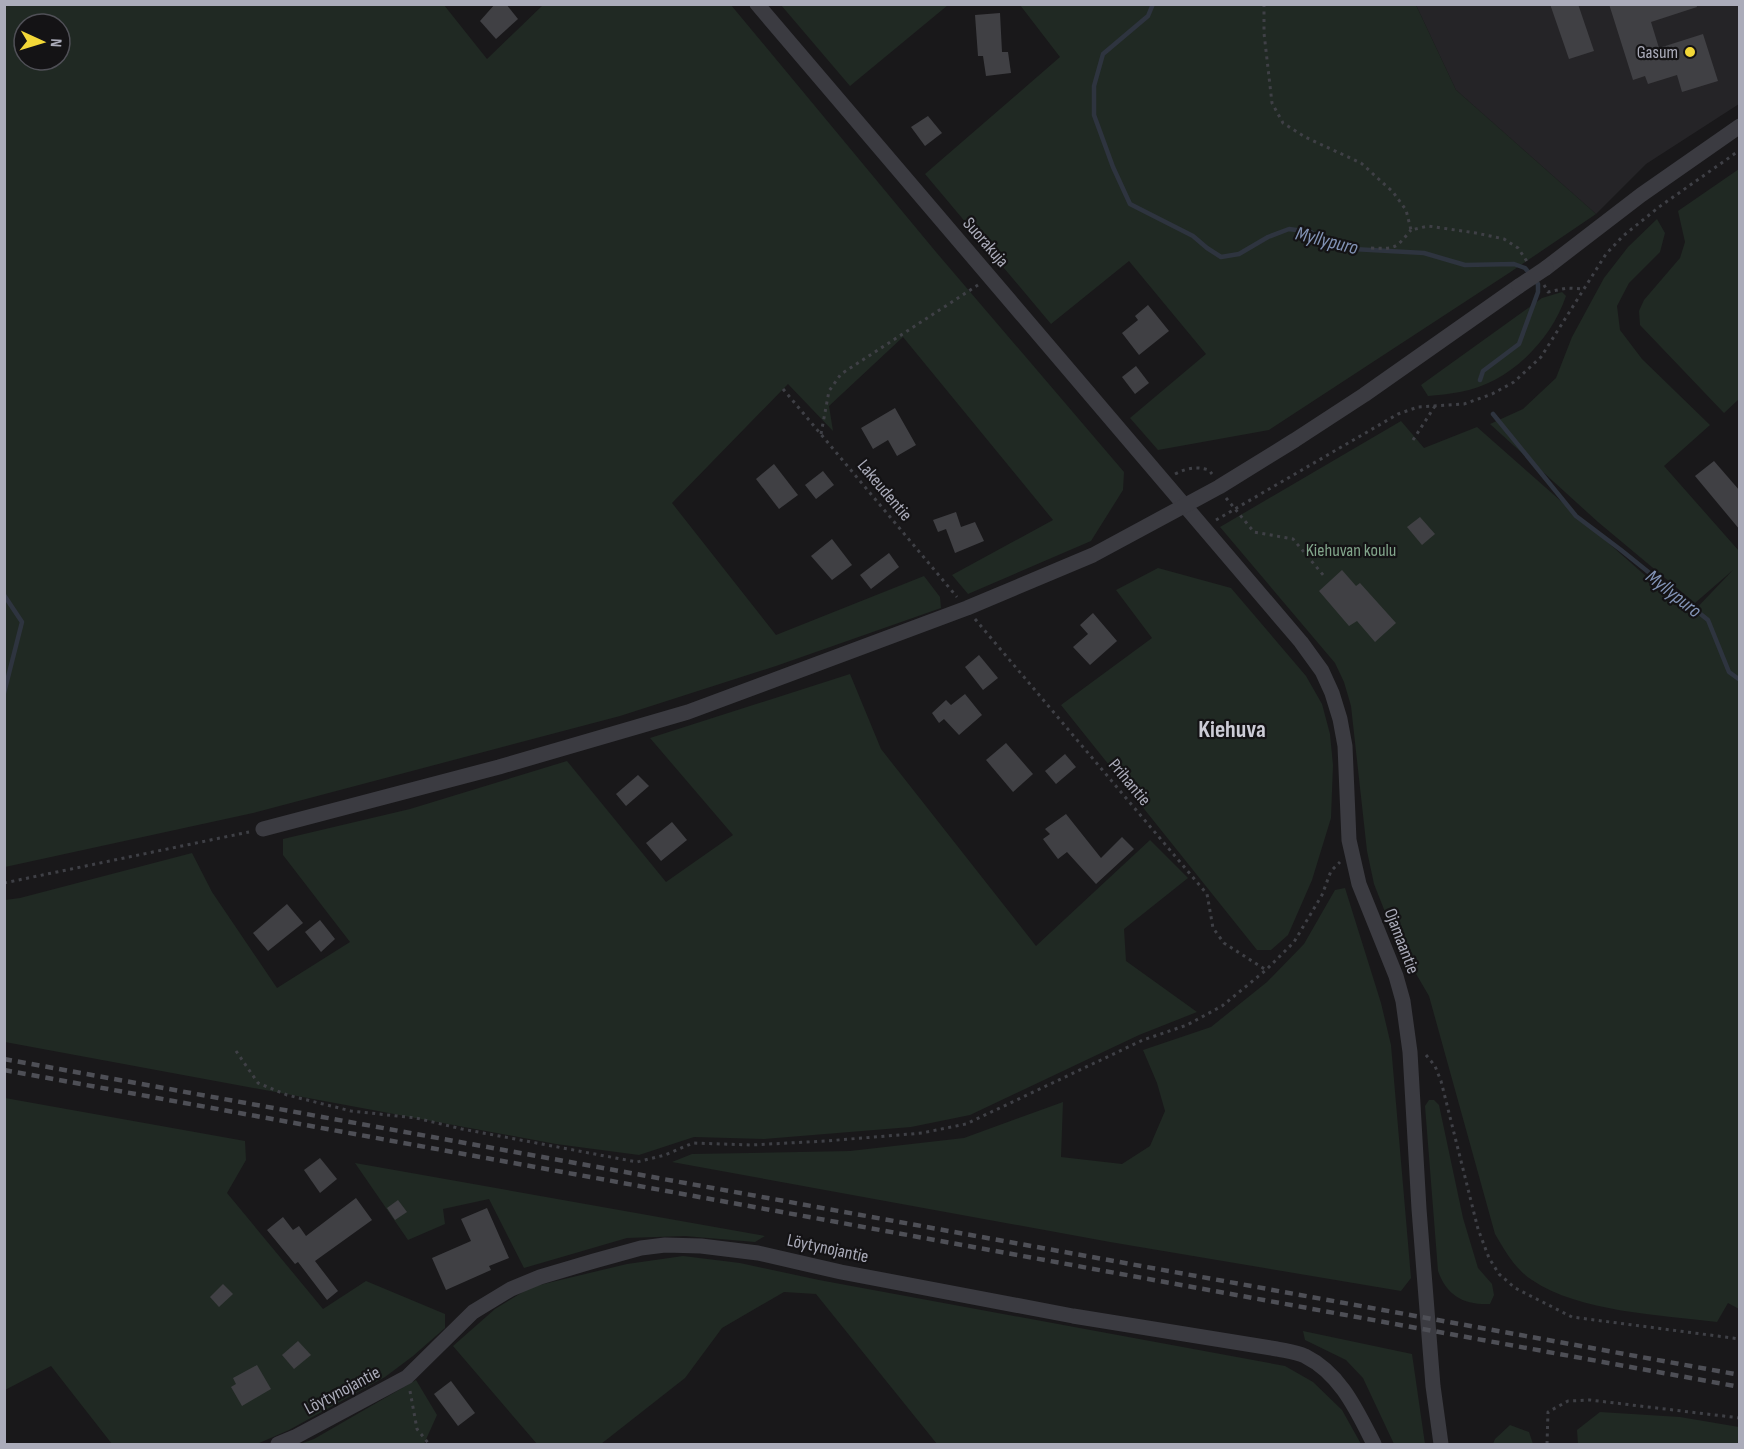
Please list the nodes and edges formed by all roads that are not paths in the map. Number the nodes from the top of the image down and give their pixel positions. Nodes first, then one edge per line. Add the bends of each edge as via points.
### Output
1 (757, 4) edge
2 (1740, 126) edge
3 (1185, 506) junction
4 (263, 829) road end
5 (278, 1444) edge
6 (1374, 1444) edge
7 (1441, 1444) edge

1 - 3 street, Suorakuja
2 - 3 street, bridge via 1364,395
3 - 4 street via 1093,555 967,609 688,711 499,767
3 - 7 street, Ojamaantie via 1322,671 1340,719 1351,849 1359,884 1403,1001 1410,1052 1430,1353
5 - 6 street, Löytynojantie via 407,1377 473,1312 511,1289 540,1276 665,1245 758,1253 1073,1316 1304,1356 1329,1372 1350,1398

